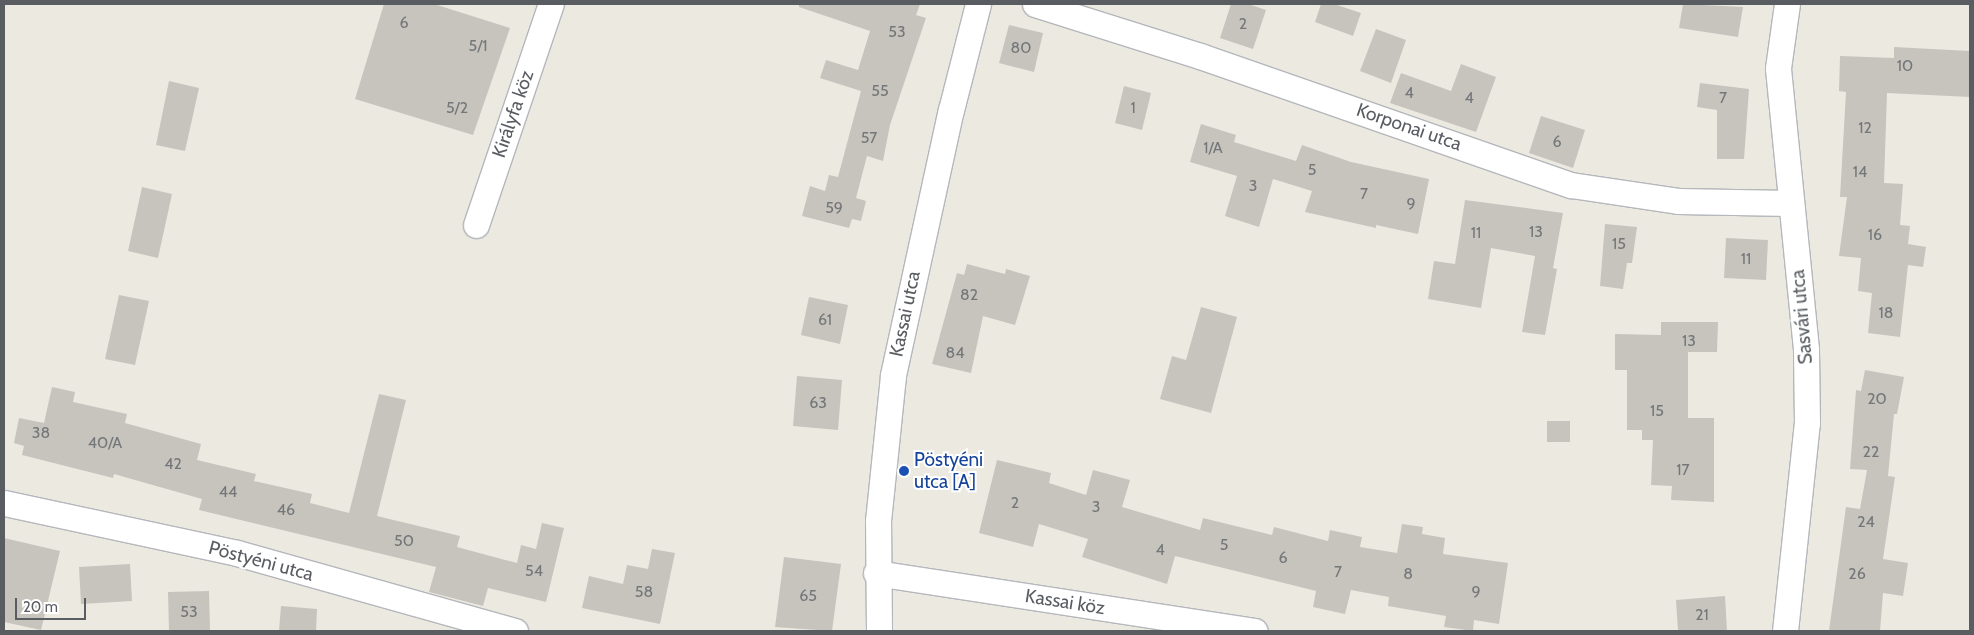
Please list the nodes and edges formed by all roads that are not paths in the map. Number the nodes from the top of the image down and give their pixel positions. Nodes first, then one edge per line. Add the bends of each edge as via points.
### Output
1 (551, 4) edge
2 (978, 4) edge
3 (1035, 4) edge
4 (1787, 4) edge
5 (1791, 203) junction
6 (476, 224) dead end
7 (4, 503) edge
8 (876, 573) junction
9 (515, 631) edge
10 (879, 631) edge
11 (1254, 631) edge
12 (1785, 631) edge

1 - 6 street, Királyfa köz
2 - 8 street, Kassai utca via 944,139 893,375 881,474
3 - 5 street, Korponai utca via 1200,56 1571,184 1678,201
4 - 5 street, Sasvári utca via 1778,68
5 - 12 street, Sasvári utca via 1806,349 1807,423
7 - 9 street, Pöstyéni utca via 237,553
8 - 10 street, Kassai utca
8 - 11 street, Kassai köz

